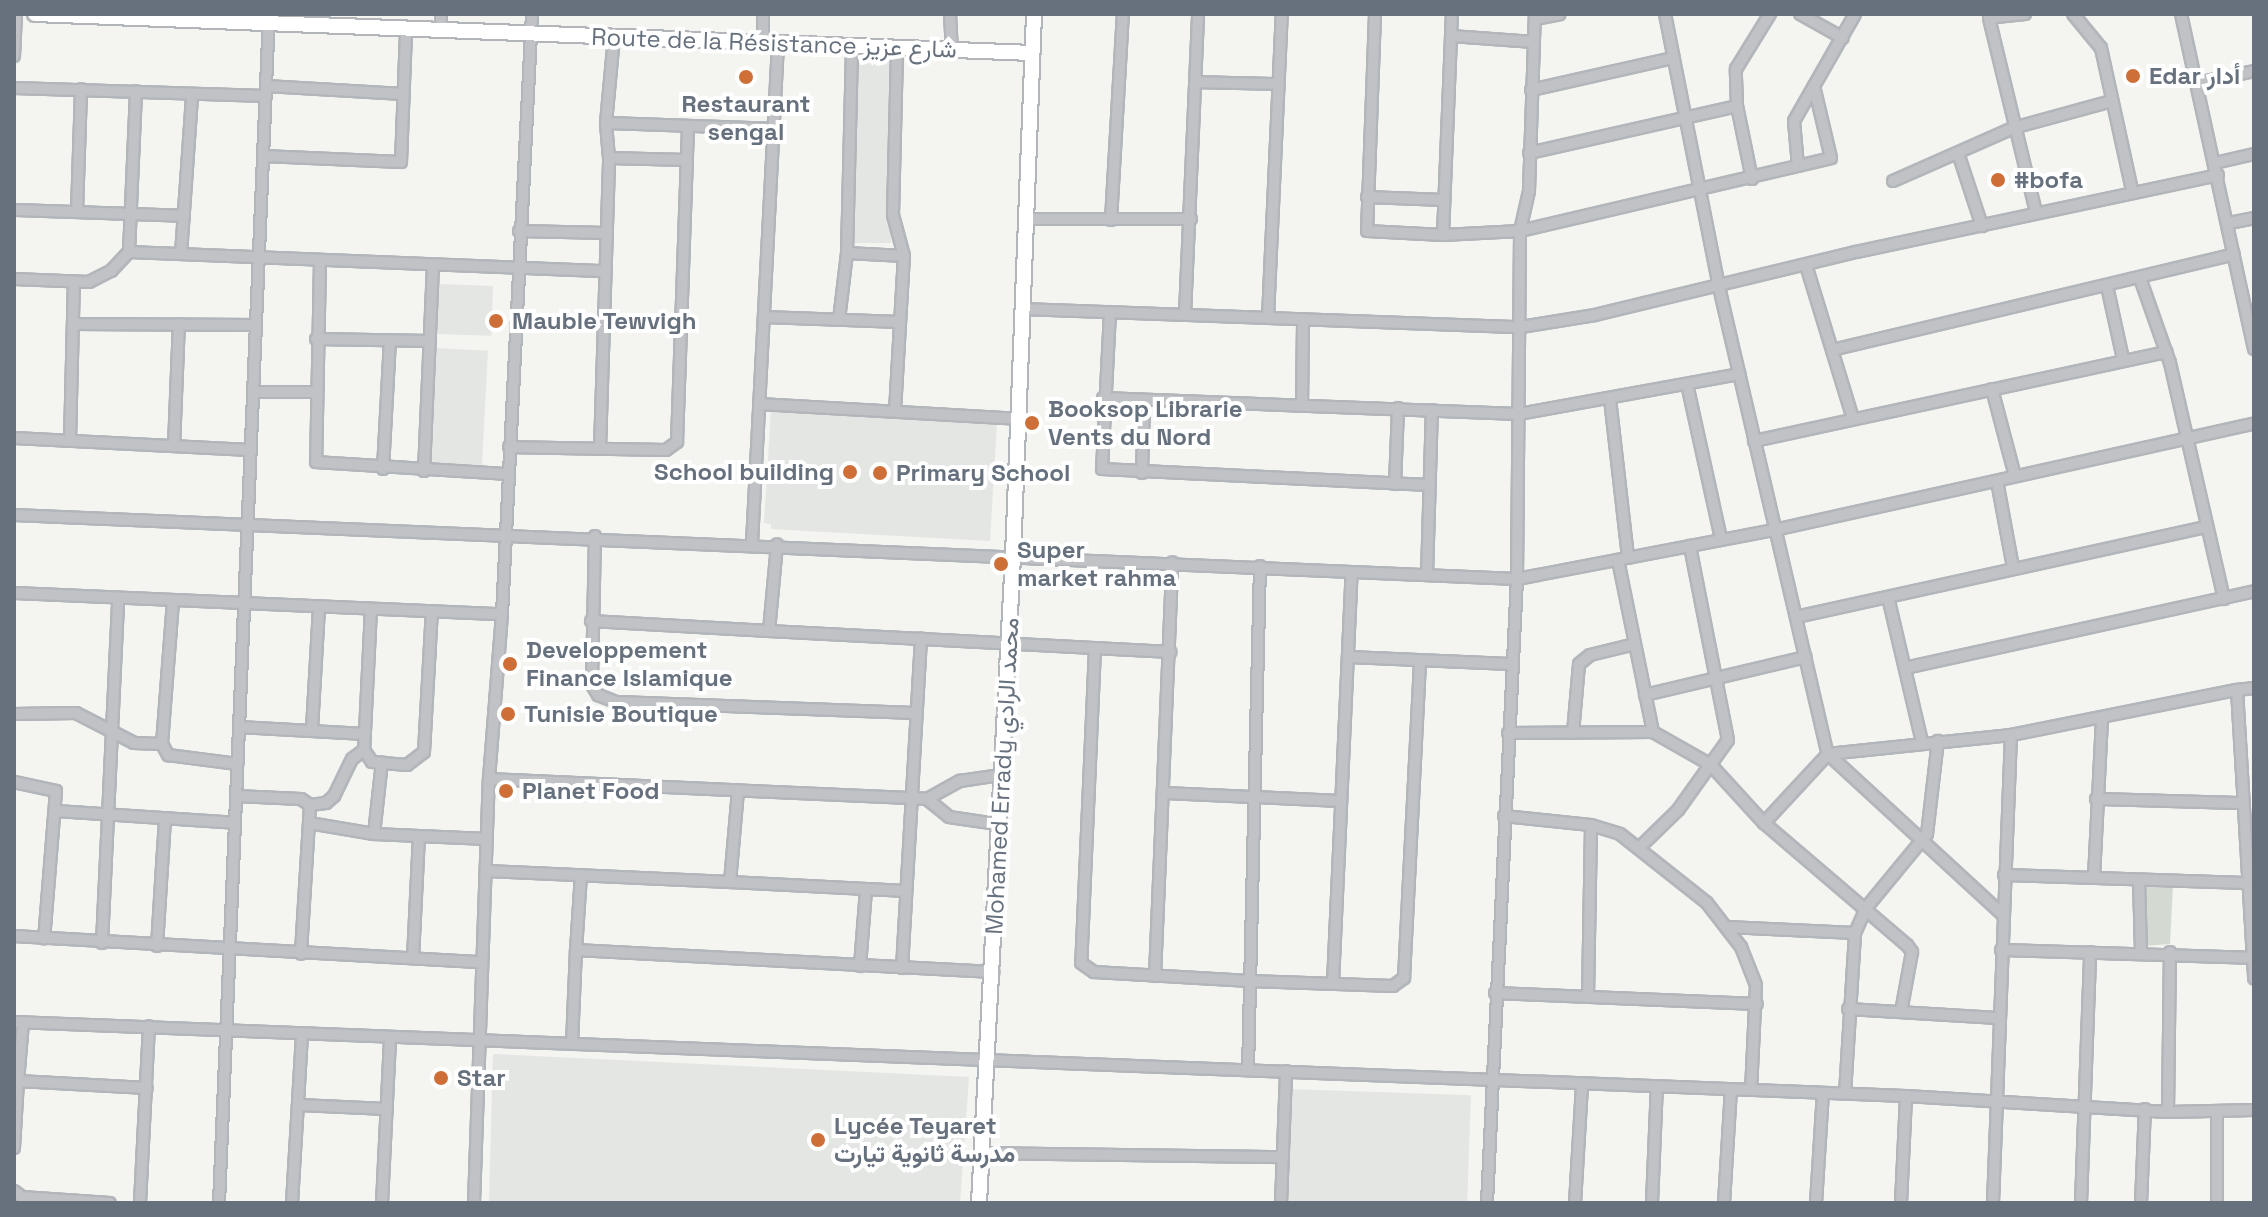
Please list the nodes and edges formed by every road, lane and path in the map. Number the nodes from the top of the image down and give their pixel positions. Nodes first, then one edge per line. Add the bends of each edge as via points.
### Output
1 (16, 14) edge
2 (35, 14) edge
3 (441, 14) edge
4 (532, 14) edge
5 (763, 14) edge
6 (950, 14) edge
7 (1034, 14) edge
8 (1123, 14) edge
9 (1198, 14) edge
10 (1282, 14) edge
11 (1375, 14) edge
12 (1452, 14) edge
13 (1560, 14) edge
14 (1665, 14) edge
15 (1770, 14) edge
16 (1800, 14) edge
17 (1855, 14) edge
18 (2025, 14) edge
19 (2073, 14) edge
20 (2181, 14) edge
21 (1988, 15) edge
22 (1535, 17) edge
23 (269, 19) edge
24 (406, 29) junction
25 (441, 30) junction
26 (533, 34) junction
27 (1451, 36) junction
28 (614, 37) junction
29 (1843, 38) junction
30 (1534, 42) junction
31 (771, 43) junction
32 (852, 46) junction
33 (897, 48) junction
34 (952, 50) junction
35 (1032, 53) junction
36 (14, 56) edge
37 (1673, 58) junction
38 (2254, 71) edge
39 (1196, 82) junction
40 (2197, 83) junction
41 (1278, 84) junction
42 (1814, 86) junction
43 (14, 88) edge
44 (81, 89) junction
45 (1531, 90) junction
46 (136, 91) junction
47 (266, 91) junction
48 (403, 94) junction
49 (192, 96) junction
50 (2112, 101) junction
51 (1737, 106) junction
52 (1685, 120) junction
53 (606, 123) junction
54 (688, 126) junction
55 (2013, 128) junction
56 (774, 129) junction
57 (1529, 153) junction
58 (1958, 153) junction
59 (2254, 154) edge
60 (263, 156) junction
61 (609, 158) junction
62 (687, 160) junction
63 (1798, 166) junction
64 (2216, 169) junction
65 (1752, 179) junction
66 (1893, 181) dead end
67 (2132, 190) junction
68 (1701, 192) junction
69 (1367, 197) junction
70 (1444, 200) junction
71 (14, 210) edge
72 (77, 211) junction
73 (2036, 212) junction
74 (131, 213) junction
75 (184, 216) junction
76 (2254, 218) edge
77 (1026, 219) junction
78 (1191, 219) junction
79 (1111, 220) junction
80 (2229, 223) junction
81 (1982, 226) junction
82 (519, 231) junction
83 (1520, 231) junction
84 (607, 233) junction
85 (1443, 235) junction
86 (129, 252) junction
87 (847, 253) junction
88 (181, 254) junction
89 (2234, 254) junction
90 (904, 256) junction
91 (259, 258) junction
92 (320, 261) junction
93 (433, 265) junction
94 (1806, 265) junction
95 (517, 269) junction
96 (606, 271) junction
97 (2140, 278) junction
98 (14, 279) edge
99 (74, 282) junction
100 (2107, 286) junction
101 (1719, 287) junction
102 (1022, 309) junction
103 (1110, 312) junction
104 (1185, 314) junction
105 (764, 317) junction
106 (1268, 317) junction
107 (1303, 319) junction
108 (839, 320) junction
109 (900, 322) junction
110 (73, 324) junction
111 (179, 324) junction
112 (256, 325) junction
113 (1521, 327) junction
114 (316, 339) junction
115 (390, 340) junction
116 (430, 341) junction
117 (2254, 349) edge
118 (1832, 350) junction
119 (2166, 352) junction
120 (2123, 359) junction
121 (1739, 374) junction
122 (1687, 384) junction
123 (1992, 389) junction
124 (253, 392) junction
125 (314, 392) junction
126 (1103, 398) junction
127 (1610, 399) junction
128 (1144, 400) junction
129 (759, 404) junction
130 (1302, 406) junction
131 (1398, 408) junction
132 (1432, 410) junction
133 (895, 411) junction
134 (1519, 414) junction
135 (1017, 419) junction
136 (1853, 419) junction
137 (2254, 424) edge
138 (14, 438) edge
139 (2185, 438) junction
140 (70, 441) junction
141 (1754, 441) junction
142 (174, 446) junction
143 (509, 447) junction
144 (600, 449) junction
145 (250, 450) junction
146 (383, 469) junction
147 (424, 471) junction
148 (1142, 473) junction
149 (508, 474) junction
150 (2015, 476) junction
151 (1997, 481) junction
152 (1395, 484) junction
153 (1429, 485) junction
154 (14, 515) edge
155 (247, 527) junction
156 (2206, 527) junction
157 (1774, 530) junction
158 (506, 532) junction
159 (595, 536) junction
160 (1721, 539) junction
161 (752, 543) junction
162 (777, 544) junction
163 (1690, 546) junction
164 (1013, 556) junction
165 (1623, 559) junction
166 (1172, 562) junction
167 (1260, 566) junction
168 (2013, 567) junction
169 (1352, 572) junction
170 (1427, 575) junction
171 (1517, 579) junction
172 (2254, 591) edge
173 (14, 593) edge
174 (1888, 597) junction
175 (118, 599) junction
176 (2224, 599) junction
177 (173, 601) junction
178 (244, 604) junction
179 (319, 607) junction
180 (371, 609) junction
181 (432, 611) junction
182 (502, 614) junction
183 (1796, 617) junction
184 (591, 621) junction
185 (769, 631) junction
186 (921, 639) junction
187 (1007, 642) junction
188 (1635, 644) junction
189 (1095, 648) junction
190 (1170, 652) junction
191 (1348, 657) junction
192 (1806, 657) junction
193 (1420, 660) junction
194 (1511, 664) junction
195 (1905, 668) junction
196 (1716, 682) junction
197 (2254, 688) edge
198 (2237, 690) junction
199 (1645, 695) junction
200 (917, 713) junction
201 (14, 714) edge
202 (2102, 718) junction
203 (239, 727) junction
204 (109, 729) junction
205 (312, 729) junction
206 (1653, 732) junction
207 (1508, 733) junction
208 (1573, 733) junction
209 (365, 734) junction
210 (2011, 735) junction
211 (1938, 741) junction
212 (1922, 742) junction
213 (162, 744) junction
214 (364, 750) junction
215 (1828, 754) junction
216 (382, 762) junction
217 (237, 764) junction
218 (1711, 765) junction
219 (2240, 773) junction
220 (1000, 775) junction
221 (2254, 776) edge
222 (489, 779) junction
223 (14, 782) edge
224 (738, 790) junction
225 (1165, 793) junction
226 (236, 796) junction
227 (1255, 796) junction
228 (912, 798) junction
229 (927, 799) junction
230 (2096, 799) junction
231 (1340, 801) junction
232 (2242, 803) junction
233 (310, 805) junction
234 (56, 811) junction
235 (109, 812) junction
236 (1504, 816) junction
237 (165, 818) junction
238 (235, 823) junction
239 (309, 823) junction
240 (1764, 823) junction
241 (997, 824) junction
242 (1591, 825) junction
243 (374, 834) junction
244 (419, 837) junction
245 (487, 839) junction
246 (1922, 842) junction
247 (1641, 846) junction
248 (487, 871) junction
249 (581, 875) junction
250 (2004, 875) junction
251 (2094, 877) junction
252 (2139, 880) junction
253 (730, 882) junction
254 (2248, 883) junction
255 (866, 889) junction
256 (906, 891) junction
257 (1866, 908) junction
258 (2003, 915) junction
259 (1727, 927) junction
260 (1855, 933) junction
261 (2253, 933) edge
262 (14, 936) edge
263 (44, 939) junction
264 (102, 943) junction
265 (157, 946) junction
266 (229, 948) junction
267 (576, 950) junction
268 (2001, 950) junction
269 (2141, 951) junction
270 (2090, 952) junction
271 (2170, 952) junction
272 (301, 954) junction
273 (413, 958) junction
274 (2252, 958) edge
275 (481, 962) junction
276 (860, 966) junction
277 (902, 968) junction
278 (993, 972) junction
279 (1155, 976) junction
280 (2254, 979) edge
281 (1250, 981) junction
282 (1333, 983) junction
283 (1495, 993) junction
284 (1588, 997) junction
285 (1757, 1004) junction
286 (1848, 1009) junction
287 (1901, 1012) junction
288 (1998, 1018) junction
289 (18, 1022) edge
290 (149, 1026) junction
291 (226, 1030) junction
292 (302, 1034) junction
293 (390, 1037) junction
294 (479, 1042) junction
295 (572, 1044) junction
296 (987, 1058) junction
297 (1248, 1070) junction
298 (1286, 1071) junction
299 (1491, 1080) junction
300 (18, 1081) junction
301 (1582, 1085) junction
302 (1657, 1086) junction
303 (147, 1088) junction
304 (1731, 1089) junction
305 (1751, 1090) junction
306 (1823, 1093) junction
307 (1845, 1093) junction
308 (1906, 1096) junction
309 (1994, 1100) junction
310 (299, 1105) junction
311 (2084, 1106) junction
312 (387, 1109) junction
313 (2145, 1109) junction
314 (2254, 1110) edge
315 (2168, 1112) junction
316 (2217, 1112) junction
317 (14, 1148) edge
318 (981, 1153) junction
319 (1283, 1157) junction
320 (14, 1191) edge
321 (110, 1203) edge
322 (140, 1203) edge
323 (219, 1203) edge
324 (292, 1203) edge
325 (382, 1203) edge
326 (474, 1203) edge
327 (979, 1203) edge
328 (1281, 1203) edge
329 (1487, 1203) edge
330 (1575, 1203) edge
331 (1652, 1203) edge
332 (1724, 1203) edge
333 (1816, 1203) edge
334 (1901, 1203) edge
335 (1993, 1203) edge
336 (2081, 1203) edge
337 (2141, 1203) edge
338 (2217, 1203) edge

1 - 36 street
2 - 23 street, Route de la Résistance شارع عزيز
3 - 25 street
4 - 26 street
5 - 31 street
6 - 34 street
7 - 35 street, Mohamed Errady محمد الرادي
8 - 79 street
9 - 39 street
10 - 41 street
11 - 69 street
12 - 27 street
13 - 22 street
14 - 37 street
15 - 51 street via 1737,65
16 - 29 street
17 - 29 street
18 - 21 street
19 - 50 street via 2101,48
20 - 40 street
21 - 55 street
22 - 30 street
23 - 24 street, Route de la Résistance شارع عزيز
23 - 47 street
24 - 25 street, Route de la Résistance شارع عزيز
24 - 48 street
25 - 26 street, Route de la Résistance شارع عزيز
26 - 28 street, Route de la Résistance شارع عزيز
26 - 82 street
27 - 30 street
27 - 70 street
28 - 31 street, Route de la Résistance شارع عزيز
28 - 53 street
29 - 42 street
30 - 45 street
31 - 32 street, Route de la Résistance شارع عزيز
31 - 56 street
32 - 33 street, Route de la Résistance شارع عزيز
32 - 87 street
33 - 34 street, Route de la Résistance شارع عزيز
33 - 90 street via 893,215
34 - 35 street, Route de la Résistance شارع عزيز
35 - 77 street, Mohamed Errady محمد الرادي
37 - 45 street
37 - 52 street
38 - 40 street
39 - 41 street
39 - 78 street
40 - 64 street
41 - 106 street
42 - 63 street via 1794,121
42 - 63 street via 1831,158
43 - 44 street
44 - 46 street
44 - 72 street
45 - 57 street
46 - 49 street
46 - 74 street
47 - 48 street
47 - 49 street
47 - 60 street
48 - 60 street via 401,162
49 - 75 street
50 - 55 street
50 - 67 street
51 - 52 street
51 - 65 street
52 - 57 street
52 - 68 street
53 - 54 street
53 - 61 street
54 - 56 street
54 - 62 street
55 - 58 street
55 - 73 street
56 - 105 street
57 - 83 street
58 - 66 street
58 - 81 street
59 - 64 street
60 - 91 street
61 - 62 street
61 - 84 street
62 - 144 street via 677,442 666,450
63 - 65 street
64 - 67 street
64 - 80 street
65 - 68 street
67 - 73 street
68 - 83 street
68 - 101 street
69 - 70 street
69 - 85 street via 1365,230
70 - 85 street
71 - 72 street
72 - 74 street
73 - 81 street
74 - 75 street
74 - 86 street
75 - 88 street
76 - 80 street
77 - 79 street
77 - 102 street, Mohamed Errady محمد الرادي
78 - 79 street
78 - 104 street
80 - 89 street
81 - 94 street
82 - 84 street
82 - 95 street
83 - 85 street
83 - 113 street
84 - 96 street
86 - 88 street
86 - 99 street via 104,276
87 - 90 street
87 - 108 street
88 - 91 street
89 - 97 street
89 - 117 street
90 - 109 street
91 - 92 street
91 - 112 street
92 - 93 street
92 - 114 street
93 - 95 street
93 - 116 street
94 - 101 street
94 - 118 street
95 - 96 street
95 - 143 street
96 - 144 street
97 - 100 street
97 - 119 street
98 - 99 street
99 - 110 street
100 - 118 street
100 - 120 street
101 - 113 street
101 - 121 street
102 - 103 street
102 - 135 street, Mohamed Errady محمد الرادي
103 - 104 street
103 - 126 street
104 - 106 street
105 - 108 street
105 - 129 street
106 - 107 street
107 - 113 street
107 - 130 street
108 - 109 street
109 - 133 street
110 - 111 street
110 - 140 street
111 - 112 street
111 - 142 street
112 - 124 street
113 - 134 street
114 - 115 street
114 - 125 street
115 - 116 street
115 - 146 street
116 - 147 street
118 - 136 street
119 - 120 street
119 - 139 street
120 - 123 street
121 - 122 street
121 - 141 street
122 - 127 street
122 - 160 street
123 - 136 street
123 - 150 street
124 - 125 street
124 - 145 street
125 - 146 street via 316,462
126 - 128 street
126 - 148 street via 1102,469
127 - 134 street
127 - 165 street
128 - 130 street
128 - 148 street
129 - 133 street
129 - 161 street
130 - 131 street
131 - 132 street
131 - 152 street
132 - 134 street
132 - 153 street
133 - 135 street
134 - 171 street
135 - 164 street, Mohamed Errady محمد الرادي
136 - 141 street
137 - 139 street
138 - 140 street
139 - 150 street
139 - 156 street
140 - 142 street
141 - 157 street
142 - 145 street
143 - 144 street
143 - 149 street
145 - 155 street
146 - 147 street
147 - 149 street
148 - 152 street
149 - 158 street
150 - 151 street
151 - 157 street
151 - 168 street
152 - 153 street
153 - 170 street
154 - 155 street
155 - 158 street
155 - 178 street
156 - 168 street
156 - 176 street
157 - 160 street
157 - 183 street
158 - 159 street
158 - 182 street
159 - 161 street
159 - 184 street
160 - 163 street
161 - 162 street
162 - 164 street
162 - 185 street
163 - 165 street
163 - 196 street
164 - 166 street
164 - 187 street, Mohamed Errady محمد الرادي
165 - 171 street
165 - 188 street
166 - 167 street
166 - 190 street
167 - 169 street
167 - 227 street
168 - 174 street
169 - 170 street
169 - 191 street
170 - 171 street
171 - 194 street
172 - 176 street
173 - 175 street
174 - 183 street
174 - 195 street
175 - 177 street
175 - 204 street
176 - 195 street
177 - 178 street
177 - 213 street
178 - 179 street
178 - 203 street
179 - 180 street
179 - 205 street
180 - 181 street
180 - 209 street
181 - 182 street
181 - 216 street via 424,752 415,764
182 - 222 street
183 - 192 street
184 - 185 street
184 - 200 street via 592,685 607,700
185 - 186 street
186 - 187 street
186 - 200 street
187 - 189 street
187 - 220 street, Mohamed Errady محمد الرادي
188 - 199 street
188 - 208 street via 1590,655 1579,664
189 - 190 street
189 - 279 street via 1080,957 1088,971
190 - 225 street
191 - 193 street
191 - 231 street
192 - 196 street
192 - 215 street
193 - 194 street
193 - 282 street via 1407,972 1393,986
194 - 207 street
195 - 212 street
196 - 199 street
196 - 218 street via 1728,740
197 - 198 street
198 - 202 street
198 - 219 street
199 - 206 street
200 - 228 street
201 - 204 street via 76,713
202 - 210 street
202 - 230 street
203 - 205 street
203 - 217 street
204 - 213 street via 134,743
204 - 235 street
205 - 209 street
206 - 208 street
206 - 218 street
207 - 208 street
207 - 236 street
209 - 214 street
210 - 211 street
210 - 250 street
211 - 212 street
211 - 246 street via 1929,826
212 - 215 street
213 - 217 street via 168,755
214 - 216 street via 372,762
214 - 233 street via 352,759 334,796
215 - 240 street
215 - 246 street
216 - 243 street
217 - 226 street
218 - 240 street
218 - 247 street
219 - 221 street
219 - 232 street
220 - 229 street via 960,781
220 - 241 street, Mohamed Errady محمد الرادي
222 - 224 street
222 - 245 street
223 - 234 street via 53,788
224 - 228 street
224 - 253 street
225 - 227 street
225 - 279 street
226 - 233 street via 301,799
226 - 238 street
227 - 231 street
227 - 281 street
228 - 229 street
228 - 256 street
229 - 241 street via 949,817
230 - 232 street
230 - 251 street
231 - 282 street
232 - 254 street
233 - 239 street
234 - 235 street
234 - 263 street
235 - 237 street
235 - 264 street
236 - 242 street
236 - 283 street
237 - 238 street
237 - 265 street
238 - 266 street
239 - 243 street
239 - 272 street
240 - 257 street
241 - 278 street, Mohamed Errady محمد الرادي
242 - 247 street
242 - 284 street
243 - 244 street
244 - 245 street
244 - 273 street
245 - 248 street
246 - 257 street
246 - 258 street
247 - 259 street
248 - 249 street
248 - 275 street
249 - 253 street
249 - 267 street
250 - 251 street
250 - 258 street
251 - 252 street
252 - 254 street
252 - 269 street
253 - 255 street
254 - 261 street
255 - 256 street
255 - 276 street
256 - 277 street
257 - 260 street
257 - 287 street via 1912,952
258 - 268 street
259 - 260 street
259 - 285 street via 1751,968
260 - 286 street
261 - 274 street
262 - 263 street
263 - 264 street
264 - 265 street
265 - 266 street
266 - 272 street
266 - 291 street
267 - 276 street
267 - 295 street
268 - 270 street
268 - 288 street
269 - 270 street
269 - 271 street
270 - 311 street
271 - 274 street
271 - 315 street
272 - 273 street
273 - 275 street
274 - 280 street
275 - 294 street
276 - 277 street
277 - 278 street
278 - 296 street, Mohamed Errady محمد الرادي
279 - 281 street
281 - 282 street
281 - 297 street
283 - 284 street
283 - 299 street
284 - 285 street
285 - 305 street
286 - 287 street
286 - 307 street
287 - 288 street
288 - 309 street
289 - 290 street
289 - 300 street
290 - 291 street
290 - 303 street
291 - 292 street
291 - 323 street
292 - 293 street
292 - 310 street
293 - 294 street
293 - 312 street
294 - 295 street
294 - 326 street
295 - 296 street
296 - 297 street
296 - 318 street, Mohamed Errady محمد الرادي
297 - 298 street
298 - 299 street
298 - 319 street
299 - 301 street
299 - 329 street
300 - 303 street
300 - 317 street
301 - 302 street
301 - 330 street
302 - 304 street
302 - 331 street
303 - 322 street
304 - 305 street
304 - 332 street
305 - 306 street
306 - 307 street
306 - 333 street
307 - 308 street
308 - 309 street
308 - 334 street
309 - 311 street
309 - 335 street
310 - 312 street
310 - 324 street
311 - 313 street
311 - 336 street
312 - 325 street
313 - 315 street
313 - 337 street
314 - 316 street
315 - 316 street
316 - 338 street
318 - 319 street
318 - 327 street, Mohamed Errady محمد الرادي
319 - 328 street
320 - 321 street via 22,1197

